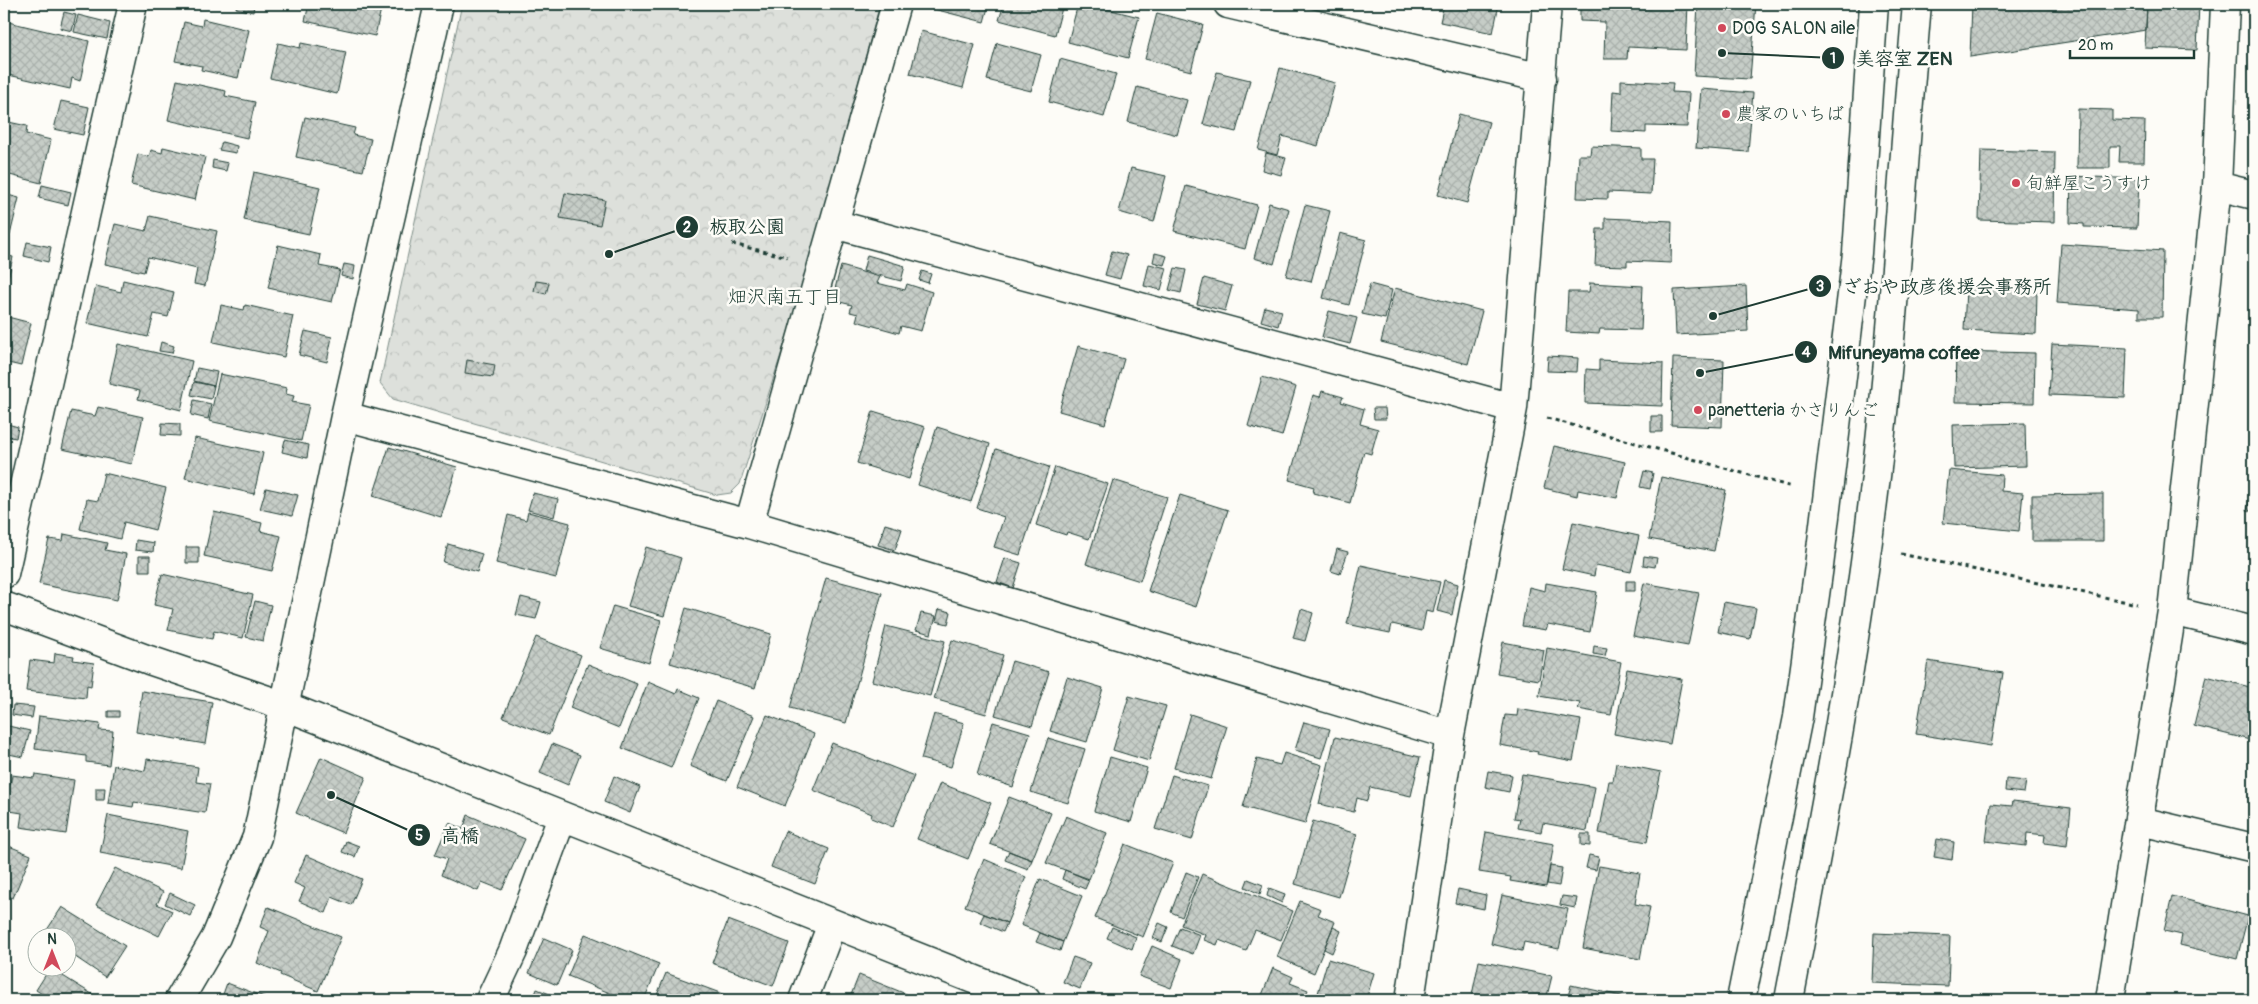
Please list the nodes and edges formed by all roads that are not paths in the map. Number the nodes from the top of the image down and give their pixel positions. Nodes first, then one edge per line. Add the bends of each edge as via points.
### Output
1 (133, 4) edge
2 (439, 4) edge
3 (896, 4) edge
4 (1228, 4) edge
5 (1547, 4) edge
6 (1874, 4) edge
7 (1917, 4) edge
8 (2225, 4) edge
9 (1542, 78) junction
10 (2217, 186) junction
11 (2254, 195) edge
12 (834, 224) junction
13 (1513, 408) junction
14 (345, 416) junction
15 (749, 524) junction
16 (4, 574) edge
17 (4, 606) edge
18 (2172, 611) junction
19 (2254, 630) edge
20 (285, 706) junction
21 (1450, 735) junction
22 (562, 817) junction
23 (2140, 821) junction
24 (2254, 848) edge
25 (832, 924) junction
26 (178, 1000) edge
27 (490, 1000) edge
28 (803, 1000) edge
29 (1026, 1000) edge
30 (1410, 1000) edge
31 (1740, 1000) edge
32 (1788, 1000) edge
33 (2110, 1000) edge

1 - 16 street
2 - 14 street
3 - 12 street
4 - 9 street
5 - 9 street
6 - 31 street via 1857,253 1819,566 1798,718
7 - 32 street via 1892,322 1871,517 1841,723
8 - 10 street
9 - 13 street
10 - 11 street
10 - 18 street
12 - 13 street
12 - 15 street
13 - 21 street
14 - 15 street
14 - 20 street
15 - 21 street
17 - 20 street
18 - 19 street
18 - 23 street
20 - 22 street
20 - 26 street via 256,837 216,937
21 - 30 street
22 - 25 street
22 - 27 street via 513,951
23 - 24 street
23 - 33 street
25 - 28 street
25 - 29 street

